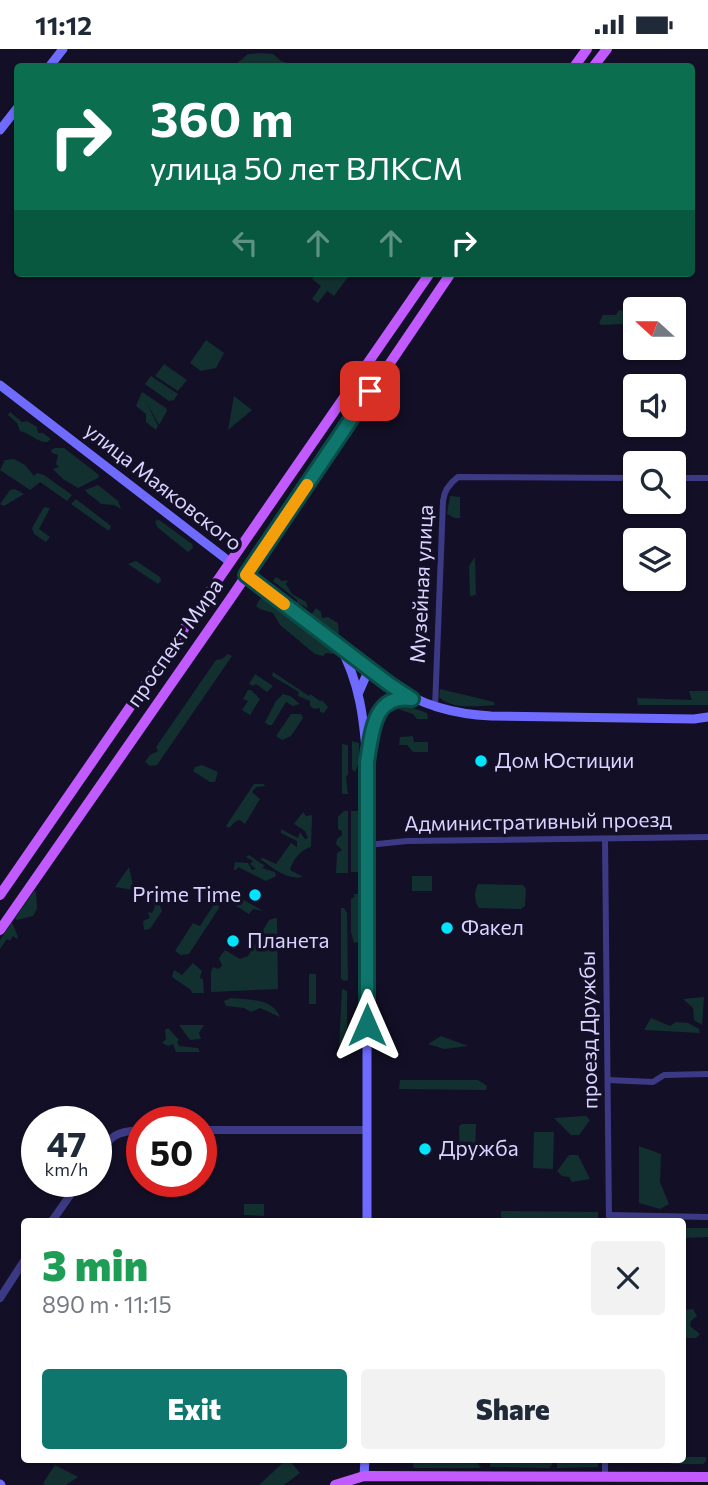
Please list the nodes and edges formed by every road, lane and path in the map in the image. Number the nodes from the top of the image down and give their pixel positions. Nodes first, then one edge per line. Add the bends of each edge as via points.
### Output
1 (63, 49) edge
2 (607, 49) edge
3 (52, 63) edge
4 (596, 63) edge
5 (14, 112) edge
6 (0, 130) edge
7 (427, 277) edge
8 (447, 277) edge
9 (0, 385) edge
10 (623, 478) edge
11 (686, 478) edge
12 (708, 478) edge
13 (230, 562) junction
14 (246, 575) junction
15 (339, 645) junction
16 (377, 674) junction
17 (359, 692) junction
18 (412, 699) junction
19 (435, 708) junction
20 (708, 717) edge
21 (694, 719) junction
22 (708, 723) edge
23 (367, 762) junction
24 (708, 837) edge
25 (604, 839) junction
26 (368, 845) junction
27 (1, 892) edge
28 (19, 902) junction
29 (0, 930) edge
30 (708, 1074) edge
31 (608, 1080) junction
32 (217, 1130) edge
33 (367, 1130) junction
34 (68, 1197) edge
35 (708, 1217) edge
36 (53, 1218) edge
37 (367, 1218) edge
38 (609, 1218) edge
39 (21, 1266) edge
40 (0, 1298) edge
41 (365, 1463) edge
42 (605, 1463) edge
43 (364, 1476) junction
44 (605, 1477) junction
45 (708, 1477) edge
46 (335, 1485) edge

1 - 3 main road
2 - 4 main road
5 - 6 main road
7 - 13 main road, проспект Мира
8 - 14 main road, проспект Мира
9 - 13 main road, улица Маяковского
10 - 19 street, Музейная улица via 458,477 452,481 443,501
11 - 12 street
13 - 14 main road, улица Маяковского
13 - 27 main road, проспект Мира
14 - 15 main road, улица Маяковского
14 - 28 main road, проспект Мира
15 - 16 main road, улица Маяковского
15 - 17 main road
16 - 17 main road via 366,676
16 - 18 main road, улица Маяковского
17 - 23 main road
18 - 19 main road, улица Маяковского
18 - 23 main road via 393,700 379,711
19 - 21 main road, улица Маяковского via 491,716
20 - 21 main road, улица Маяковского
21 - 22 main road, улица Маяковского
23 - 26 main road
24 - 25 street, Административный проезд
25 - 26 street, Административный проезд
25 - 31 street, проезд Дружбы
26 - 33 main road
27 - 28 main road
28 - 29 main road, проспект Мира
30 - 31 street via 664,1075 653,1082
31 - 38 street, проезд Дружбы
32 - 33 street
33 - 37 main road
34 - 36 street
35 - 38 street
39 - 40 street
41 - 43 main road
42 - 44 street
43 - 44 main road
43 - 46 main road
44 - 45 main road

